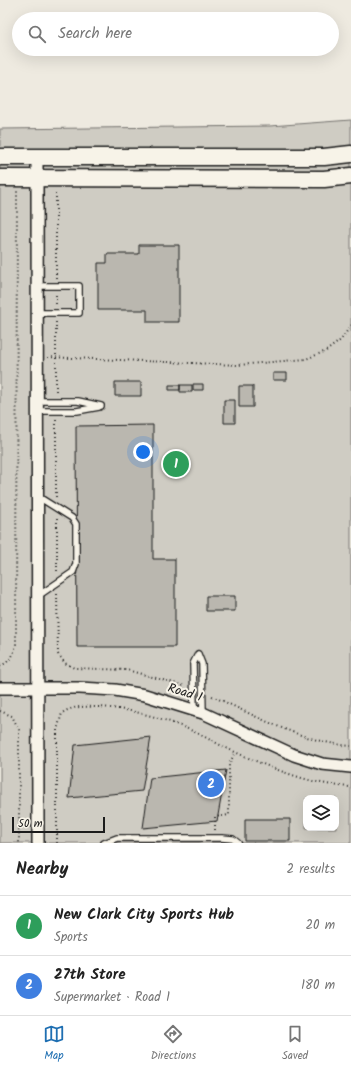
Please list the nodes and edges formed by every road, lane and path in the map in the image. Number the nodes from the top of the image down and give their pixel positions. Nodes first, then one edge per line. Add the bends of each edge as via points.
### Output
1 (351, 154) edge
2 (0, 157) edge
3 (37, 157) junction
4 (351, 176) edge
5 (56, 177) junction
6 (0, 178) edge
7 (17, 178) junction
8 (37, 178) junction
9 (37, 286) junction
10 (56, 286) junction
11 (37, 313) junction
12 (56, 313) junction
13 (351, 325) edge
14 (37, 356) junction
15 (56, 357) junction
16 (56, 401) junction
17 (37, 406) junction
18 (56, 411) junction
19 (38, 496) junction
20 (56, 508) junction
21 (57, 584) junction
22 (38, 596) junction
23 (0, 666) edge
24 (0, 688) edge
25 (38, 688) junction
26 (193, 688) junction
27 (203, 692) junction
28 (0, 711) edge
29 (198, 711) junction
30 (351, 746) edge
31 (235, 752) junction
32 (351, 767) edge
33 (351, 787) edge
34 (216, 838) junction
35 (19, 843) edge
36 (38, 843) edge
37 (57, 843) edge
38 (104, 843) edge
39 (238, 843) edge

1 - 3 street via 324,157
2 - 3 street
3 - 8 street
4 - 5 street via 324,179
5 - 8 street
5 - 10 path
6 - 7 street
7 - 8 street
7 - 23 path via 16,644 14,656
8 - 9 street
9 - 10 lane
9 - 11 street
10 - 12 path
10 - 12 lane via 79,286 79,313
11 - 12 lane
11 - 14 street
12 - 15 path
13 - 15 path via 341,340 326,351 306,358 238,365
14 - 15 path
14 - 17 street
15 - 16 path
16 - 17 lane
16 - 18 lane via 78,401 100,406 77,411
17 - 18 lane
17 - 19 street
18 - 20 path
19 - 20 lane
19 - 22 street
20 - 21 path
20 - 21 lane via 72,518 76,524 76,564 72,572
21 - 22 lane
21 - 26 path via 58,654 64,663 74,668 127,670
22 - 25 street
24 - 25 street, Road 1
25 - 29 street, Road 1 via 114,690 145,695
25 - 36 street
26 - 27 lane via 193,664 198,654 202,664
26 - 29 lane
27 - 29 lane
27 - 30 path via 308,738 331,745
28 - 35 path via 12,716 19,730
29 - 32 street, Road 1 via 294,755 322,764
31 - 33 path via 318,783
31 - 34 path via 229,765 229,816 215,816
31 - 37 path via 187,728 142,713 100,707 80,706 68,709 62,713 57,730
34 - 38 lane via 117,838
34 - 39 lane via 233,839

